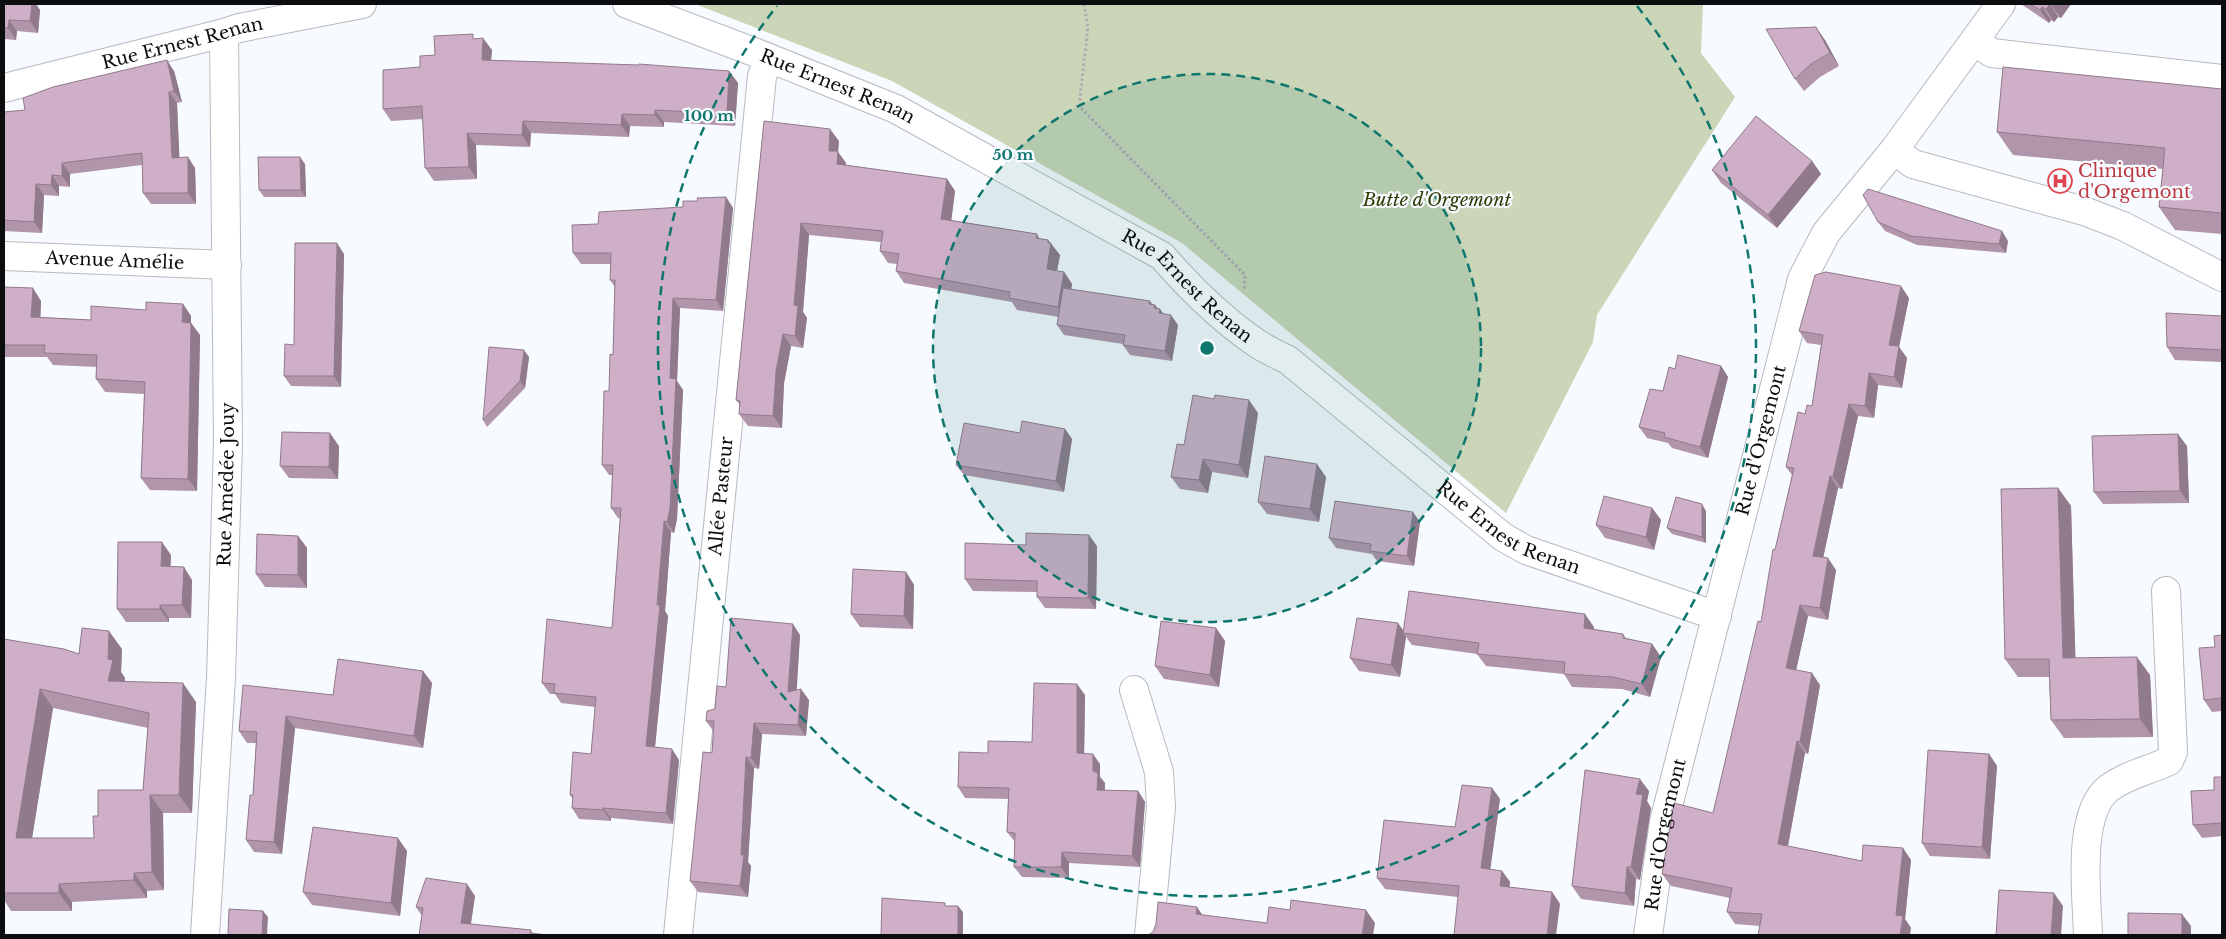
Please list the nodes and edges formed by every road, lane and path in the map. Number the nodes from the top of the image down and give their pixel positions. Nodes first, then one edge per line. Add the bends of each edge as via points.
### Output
1 (362, 4) edge
2 (626, 4) edge
3 (1084, 4) edge
4 (2001, 4) edge
5 (224, 33) junction
6 (1974, 41) junction
7 (769, 58) junction
8 (2222, 79) edge
9 (4, 88) edge
10 (1894, 150) junction
11 (4, 256) edge
12 (227, 265) junction
13 (2222, 277) edge
14 (1244, 291) dead end
15 (2166, 590) dead end
16 (1717, 616) junction
17 (1134, 690) dead end
18 (205, 935) edge
19 (678, 935) edge
20 (1150, 935) edge
21 (1648, 935) edge
22 (2088, 935) edge

1 - 5 street, Rue Ernest Renan
2 - 7 street, Rue Ernest Renan
3 - 14 path via 1088,26 1081,108 1245,275
4 - 6 street, Rue d'Orgemont
5 - 9 street, Rue Ernest Renan
5 - 12 street, Rue Amédée Jouy
6 - 8 street via 1992,53
6 - 10 street, Rue d'Orgemont
7 - 16 street, Rue Ernest Renan via 896,109 1162,256 1223,316 1258,344 1288,360 1503,537 1526,550
7 - 19 street, Allée Pasteur via 762,76 746,228
10 - 13 street via 1913,164 2115,223
10 - 16 street, Rue d'Orgemont via 1826,233 1802,279
11 - 12 street, Avenue Amélie
12 - 18 street, Rue Amédée Jouy via 228,443 221,678
15 - 22 street via 2173,752 2169,762 2124,778 2107,790 2095,805 2086,844
16 - 21 street, Rue d'Orgemont via 1664,822
17 - 20 street via 1159,772 1161,807

